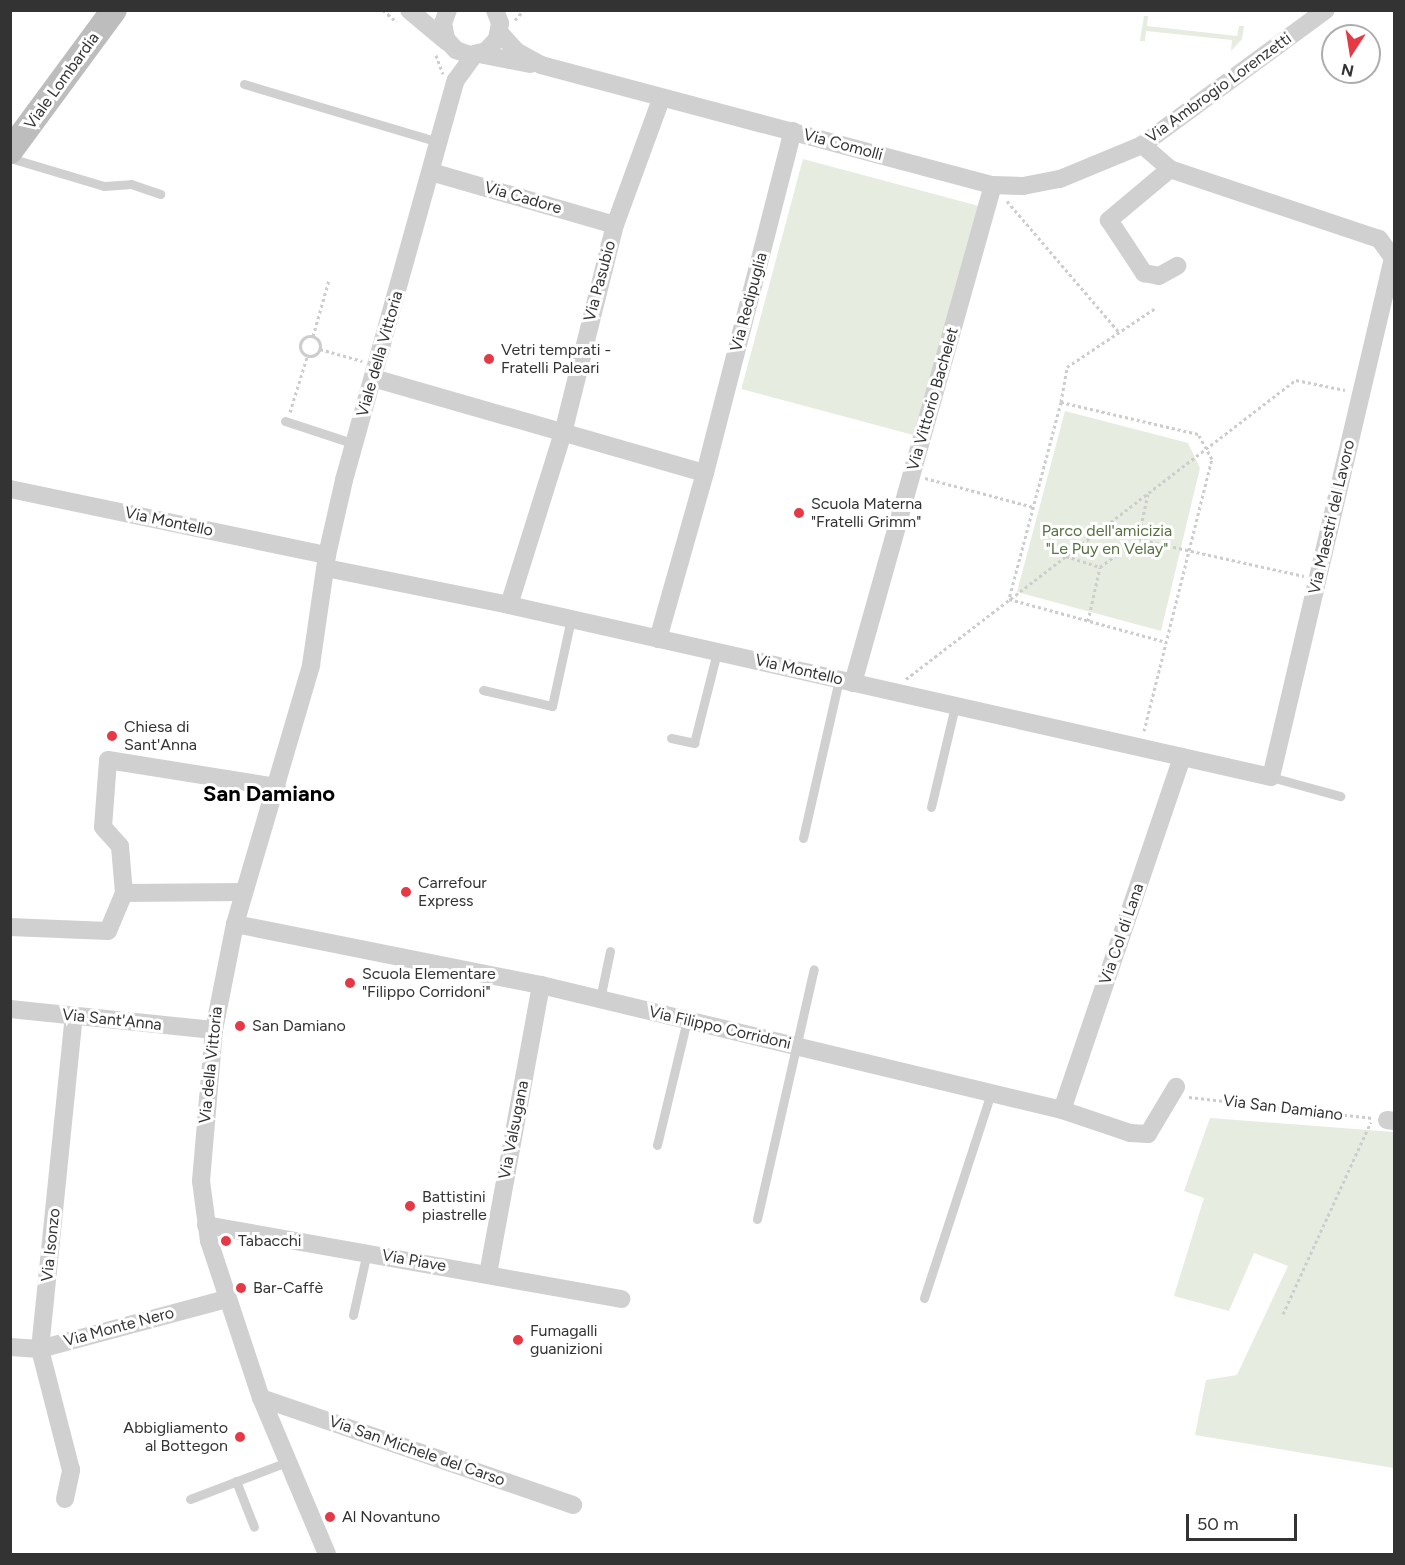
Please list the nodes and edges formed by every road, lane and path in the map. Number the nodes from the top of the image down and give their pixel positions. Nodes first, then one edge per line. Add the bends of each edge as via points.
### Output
1 (114, 10) edge
2 (410, 10) edge
3 (448, 10) edge
4 (510, 10) edge
5 (1326, 10) edge
6 (498, 24) edge
7 (449, 44) junction
8 (477, 54) junction
9 (541, 65) junction
10 (456, 80) junction
11 (244, 84) dead end
12 (661, 99) junction
13 (793, 131) junction
14 (439, 142) junction
15 (1142, 145) junction
16 (10, 151) edge
17 (10, 158) edge
18 (1170, 169) junction
19 (430, 172) junction
20 (993, 185) junction
21 (160, 194) dead end
22 (615, 225) junction
23 (1394, 258) edge
24 (1177, 266) dead end
25 (329, 280) dead end
26 (1154, 309) dead end
27 (1119, 332) junction
28 (313, 336) junction
29 (320, 350) junction
30 (307, 357) junction
31 (371, 371) junction
32 (1361, 393) junction
33 (1060, 402) junction
34 (287, 419) joint
35 (563, 433) junction
36 (355, 444) junction
37 (1207, 448) junction
38 (705, 473) junction
39 (912, 474) junction
40 (10, 489) edge
41 (1148, 493) junction
42 (1033, 507) junction
43 (1138, 539) junction
44 (1189, 550) junction
45 (1066, 556) junction
46 (326, 562) junction
47 (1100, 567) junction
48 (1317, 579) junction
49 (1009, 600) junction
50 (509, 605) junction
51 (571, 619) junction
52 (1088, 621) junction
53 (658, 639) junction
54 (1166, 642) junction
55 (717, 652) junction
56 (846, 681) junction
57 (483, 690) dead end
58 (890, 691) junction
59 (955, 706) junction
60 (671, 738) dead end
61 (1140, 748) junction
62 (1182, 757) junction
63 (1270, 777) junction
64 (277, 787) junction
65 (1340, 796) dead end
66 (931, 807) dead end
67 (803, 838) dead end
68 (243, 892) junction
69 (124, 893) junction
70 (235, 924) junction
71 (10, 927) edge
72 (610, 951) dead end
73 (814, 969) dead end
74 (541, 985) junction
75 (600, 999) junction
76 (10, 1009) edge
77 (74, 1016) junction
78 (687, 1020) junction
79 (214, 1030) junction
80 (796, 1046) junction
81 (1173, 1092) joint
82 (991, 1093) junction
83 (1062, 1110) junction
84 (1384, 1120) edge
85 (657, 1145) dead end
86 (757, 1219) dead end
87 (206, 1225) junction
88 (367, 1252) junction
89 (488, 1274) junction
90 (924, 1298) dead end
91 (226, 1299) junction
92 (621, 1299) dead end
93 (1283, 1314) dead end
94 (353, 1315) dead end
95 (10, 1347) edge
96 (40, 1349) junction
97 (261, 1398) junction
98 (287, 1462) junction
99 (236, 1481) junction
100 (190, 1499) dead end
101 (65, 1500) dead end
102 (573, 1505) dead end
103 (254, 1527) dead end
104 (327, 1554) edge

1 - 16 main road, Viale Lombardia
2 - 7 street, Via Comolli
3 - 7 street via 443,26
4 - 6 street
5 - 15 street, Via Ambrogio Lorenzetti
6 - 8 street via 492,46
6 - 9 street, Via Comolli via 516,51
7 - 8 street, Via Comolli
7 - 10 street, Viale della Vittoria
8 - 9 street, Via Comolli
8 - 10 street, Viale della Vittoria
9 - 12 street, Via Comolli
10 - 14 street, Viale della Vittoria
11 - 14 lane
12 - 13 street, Via Comolli
12 - 22 street, Via Pasubio
13 - 20 street, Via Comolli
13 - 38 street, Via Redipuglia
14 - 19 street, Viale della Vittoria
15 - 18 street
15 - 20 street, Via Comolli via 1060,179 1023,186
17 - 21 lane via 104,186 131,184
18 - 23 street via 1379,239
18 - 24 street via 1109,220 1144,273 1159,276
19 - 22 street, Via Cadore
19 - 31 street, Viale della Vittoria
20 - 27 path
20 - 39 street, Via Vittorio Bachelet
22 - 35 street, Via Pasubio
23 - 32 street, Via Maestri del Lavoro
25 - 28 path
26 - 27 path
27 - 33 path via 1067,368
28 - 29 path
28 - 30 path via 305,337 300,344
29 - 30 path
29 - 31 path
30 - 34 path
31 - 35 street
31 - 36 street, Viale della Vittoria
32 - 37 path via 1296,380
32 - 48 street, Via Maestri del Lavoro
33 - 37 path via 1198,434
33 - 42 path
34 - 36 lane
35 - 38 street
35 - 50 street, Via Pasubio
36 - 46 street, Viale della Vittoria
37 - 41 path
37 - 44 path via 1212,459
38 - 53 street, Via Redipuglia
39 - 42 path
39 - 56 street, Via Vittorio Bachelet
40 - 46 street, Via Montello
41 - 43 path
41 - 45 path
42 - 49 path
43 - 44 path
43 - 47 path
44 - 48 path
44 - 54 path
45 - 47 path
45 - 49 path
46 - 50 street, Via Montello
46 - 64 street, Via della Vittoria via 313,656
47 - 52 path
48 - 63 street, Via Maestri del Lavoro
49 - 52 path
49 - 58 path
50 - 51 street, Via Montello
51 - 53 street, Via Montello
51 - 57 lane via 552,706
52 - 54 path
53 - 55 street, Via Montello
54 - 61 path
55 - 56 street, Via Montello
55 - 60 lane via 694,743
56 - 58 street, Via Montello
56 - 67 lane
58 - 59 street, Via Montello
59 - 61 street, Via Montello
59 - 66 lane
61 - 62 street, Via Montello
62 - 63 street, Via Montello
62 - 83 street, Via Col di Lana
63 - 65 lane
64 - 68 street, Via della Vittoria
64 - 69 street via 108,760 102,827 120,846
68 - 69 street
68 - 70 street, Via della Vittoria
69 - 71 street via 108,931
70 - 74 street, Via Filippo Corridoni
70 - 79 street, Via della Vittoria
72 - 75 lane
73 - 80 lane
74 - 75 street, Via Filippo Corridoni
74 - 89 street, Via Valsugana
75 - 78 street, Via Filippo Corridoni
76 - 77 street, Via Sant'Anna
77 - 79 street, Via Sant'Anna
77 - 96 street, Via Isonzo
78 - 80 street, Via Filippo Corridoni
78 - 85 lane
79 - 87 street, Via della Vittoria via 201,1181
80 - 82 street, Via Filippo Corridoni
80 - 86 lane
81 - 83 street, Via Filippo Corridoni via 1148,1134 1130,1133
81 - 84 path, Via San Damiano
82 - 83 street, Via Filippo Corridoni
82 - 90 lane
84 - 93 path
87 - 88 street, Via Piave
87 - 91 street, Via della Vittoria
88 - 89 street, Via Piave
88 - 94 lane
89 - 92 street, Via Piave
91 - 96 street, Via Monte Nero
91 - 97 street, Via della Vittoria
95 - 96 street, Via Monte Nero
96 - 101 street, Via Isonzo via 71,1470
97 - 98 street, Via della Vittoria
97 - 102 street, Via San Michele del Carso
98 - 99 lane
98 - 104 street, Via della Vittoria
99 - 100 lane
99 - 103 lane

